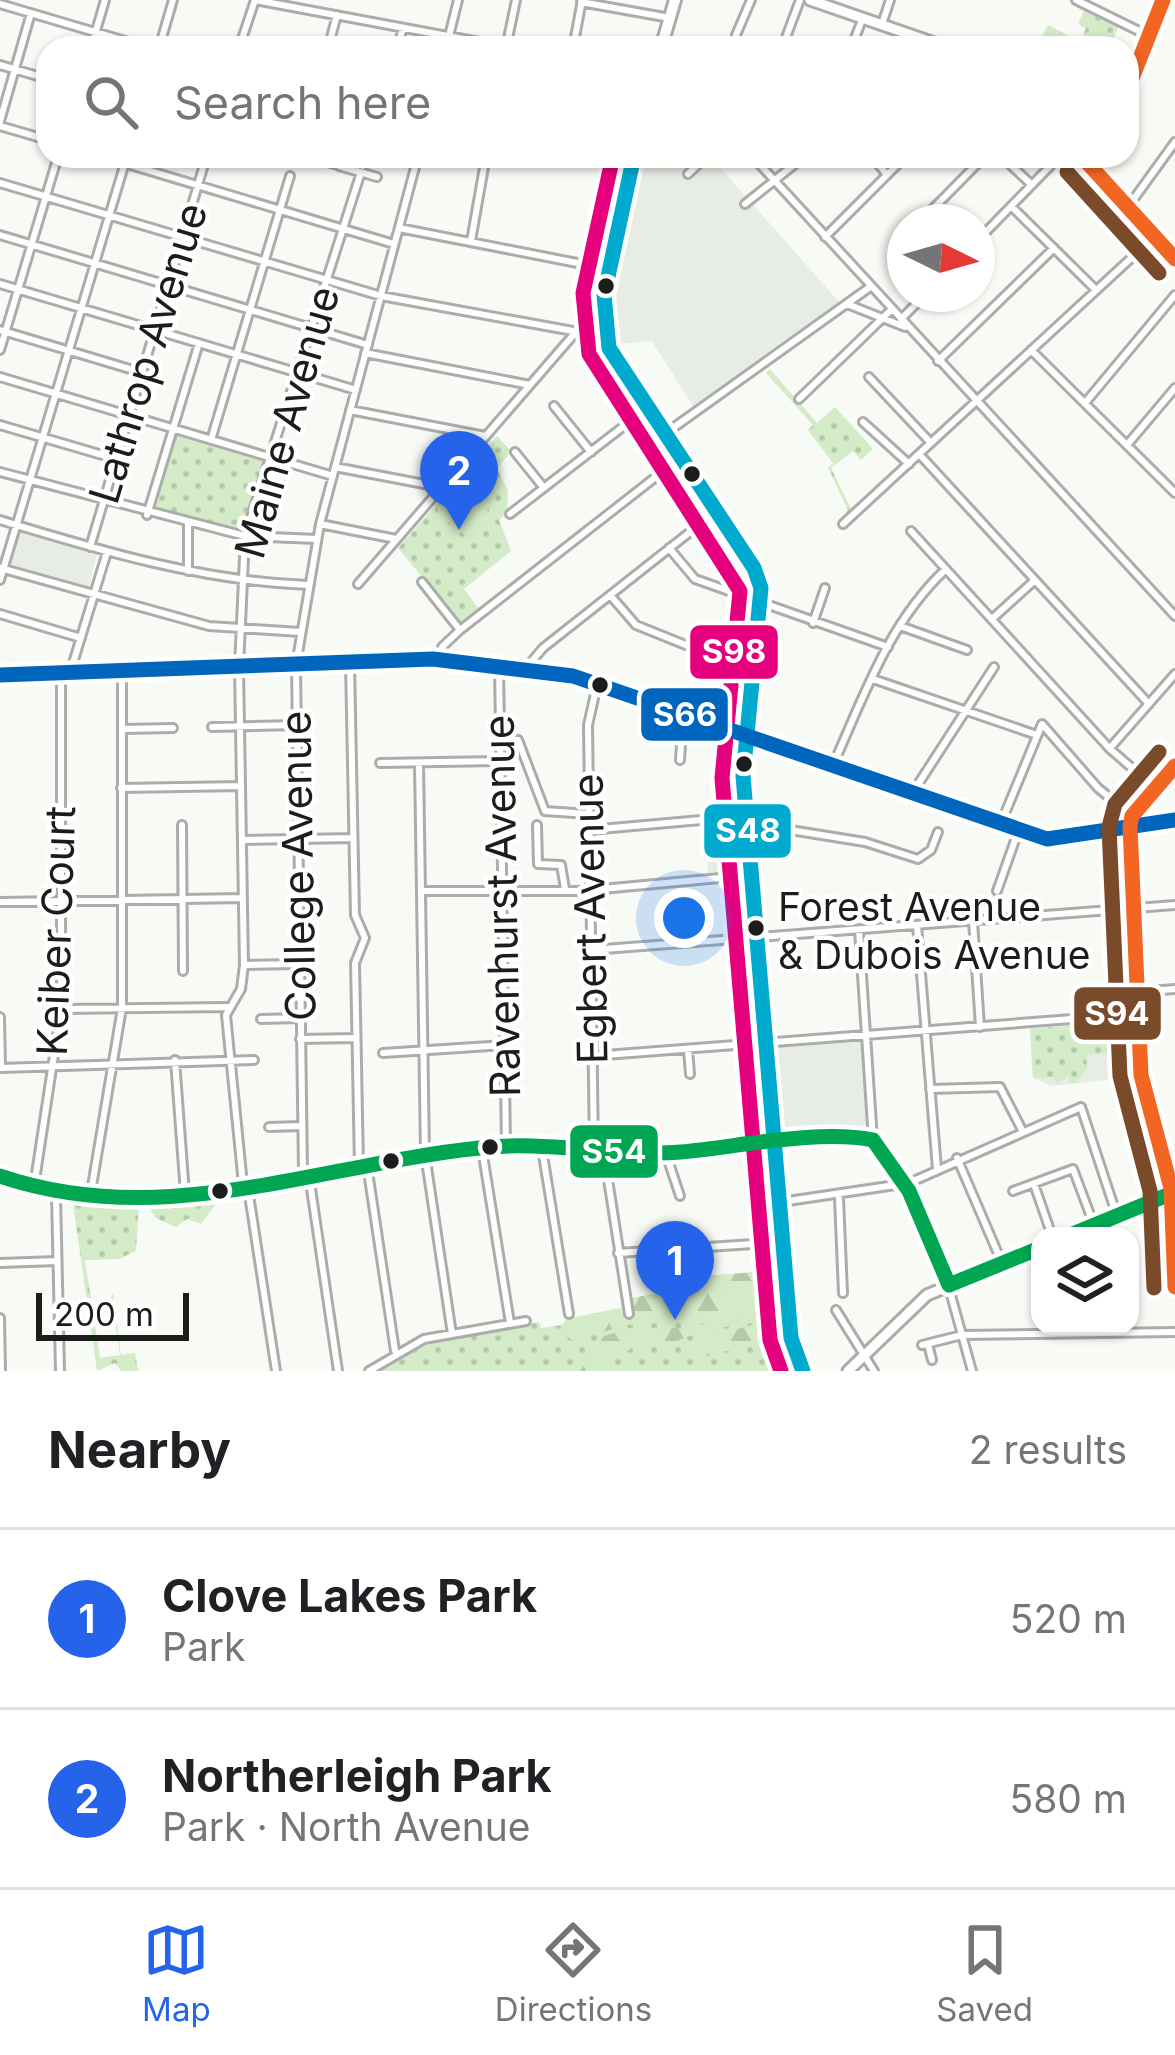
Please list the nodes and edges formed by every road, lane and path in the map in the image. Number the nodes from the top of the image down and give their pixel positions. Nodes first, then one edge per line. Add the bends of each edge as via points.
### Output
1 (105, 0) edge
2 (173, 0) edge
3 (255, 0) edge
4 (458, 0) edge
5 (516, 0) edge
6 (675, 0) edge
7 (751, 0) edge
8 (800, 0) edge
9 (810, 0) edge
10 (890, 0) edge
11 (1076, 0) edge
12 (1163, 0) edge
13 (582, 1) edge
14 (274, 2) edge
15 (0, 4) edge
16 (31, 13) junction
17 (337, 15) junction
18 (670, 18) junction
19 (862, 20) junction
20 (404, 28) junction
21 (881, 28) junction
22 (95, 32) junction
23 (736, 34) dead end
24 (94, 36) edge
25 (108, 36) edge
26 (162, 36) edge
27 (243, 36) edge
28 (331, 36) edge
29 (402, 36) edge
30 (449, 36) joint
31 (510, 36) edge
32 (575, 36) edge
33 (665, 36) edge
34 (786, 36) edge
35 (856, 36) edge
36 (898, 36) edge
37 (1150, 36) junction
38 (1139, 62) edge
39 (0, 65) edge
40 (15, 69) junction
41 (36, 75) edge
42 (0, 123) edge
43 (36, 136) edge
44 (1175, 142) edge
45 (54, 168) edge
46 (124, 168) edge
47 (149, 168) edge
48 (203, 168) edge
49 (356, 168) edge
50 (415, 168) edge
51 (484, 168) edge
52 (631, 168) edge
53 (694, 168) edge
54 (763, 168) edge
55 (790, 168) edge
56 (881, 168) edge
57 (894, 168) edge
58 (973, 168) edge
59 (1014, 168) edge
60 (1048, 168) edge
61 (1093, 168) edge
62 (362, 169) junction
63 (688, 174) dead end
64 (887, 175) junction
65 (290, 176) dead end
66 (377, 177) dead end
67 (774, 180) junction
68 (0, 183) edge
69 (198, 185) junction
70 (1032, 185) junction
71 (46, 196) junction
72 (745, 204) dead end
73 (938, 204) edge
74 (1011, 206) junction
75 (1128, 207) junction
76 (280, 210) junction
77 (109, 215) junction
78 (995, 223) edge
79 (398, 228) junction
80 (343, 229) junction
81 (0, 236) edge
82 (1155, 236) junction
83 (182, 237) junction
84 (825, 237) junction
85 (1175, 241) edge
86 (471, 242) junction
87 (32, 244) junction
88 (394, 244) junction
89 (1054, 248) junction
90 (1171, 255) edge
91 (265, 261) junction
92 (95, 263) junction
93 (608, 269) junction
94 (327, 280) junction
95 (0, 284) edge
96 (168, 285) junction
97 (871, 286) junction
98 (18, 289) junction
99 (1096, 290) junction
100 (1175, 295) edge
101 (381, 296) junction
102 (847, 304) junction
103 (887, 304) edge
104 (81, 308) junction
105 (250, 310) junction
106 (888, 312) edge
107 (894, 312) edge
108 (909, 312) edge
109 (880, 319) junction
110 (901, 320) junction
111 (313, 328) junction
112 (908, 328) junction
113 (154, 330) junction
114 (3, 331) edge
115 (575, 333) junction
116 (606, 337) junction
117 (199, 343) junction
118 (366, 349) junction
119 (0, 350) edge
120 (1031, 350) junction
121 (68, 351) junction
122 (237, 354) junction
123 (938, 361) junction
124 (142, 373) junction
125 (300, 373) junction
126 (0, 377) edge
127 (869, 377) dead end
128 (530, 385) junction
129 (1175, 388) edge
130 (356, 390) junction
131 (56, 394) junction
132 (799, 399) dead end
133 (976, 401) junction
134 (1084, 403) junction
135 (554, 406) dead end
136 (646, 409) junction
137 (350, 410) junction
138 (129, 416) junction
139 (863, 422) dead end
140 (0, 424) edge
141 (173, 428) junction
142 (663, 435) junction
143 (484, 436) junction
144 (43, 437) junction
145 (211, 440) junction
146 (931, 443) junction
147 (1127, 445) junction
148 (515, 452) dead end
149 (590, 452) junction
150 (919, 454) junction
151 (272, 458) junction
152 (680, 458) junction
153 (116, 459) junction
154 (909, 464) junction
155 (0, 472) edge
156 (334, 472) junction
157 (30, 481) junction
158 (440, 487) junction
159 (544, 488) junction
160 (1175, 492) edge
161 (103, 503) junction
162 (718, 510) junction
163 (510, 514) dead end
164 (147, 515) junction
165 (0, 520) edge
166 (188, 524) junction
167 (320, 524) junction
168 (843, 524) dead end
169 (16, 525) junction
170 (911, 532) dead end
171 (245, 536) junction
172 (317, 539) junction
173 (396, 539) junction
174 (90, 547) junction
175 (669, 548) junction
176 (107, 552) junction
177 (2, 569) edge
178 (946, 569) junction
179 (188, 572) junction
180 (0, 580) edge
181 (1036, 580) junction
182 (242, 582) junction
183 (422, 582) dead end
184 (358, 584) dead end
185 (308, 585) junction
186 (825, 588) dead end
187 (610, 595) junction
188 (93, 596) junction
189 (763, 606) junction
190 (0, 614) edge
191 (1175, 616) edge
192 (992, 619) junction
193 (813, 622) junction
194 (900, 626) junction
195 (239, 628) junction
196 (460, 630) junction
197 (300, 632) junction
198 (80, 638) junction
199 (888, 647) junction
200 (968, 650) dead end
201 (442, 659) junction
202 (350, 663) junction
203 (296, 665) junction
204 (500, 665) junction
205 (239, 667) junction
206 (527, 668) junction
207 (994, 668) dead end
208 (122, 672) junction
209 (754, 673) junction
210 (65, 674) junction
211 (1175, 674) edge
212 (0, 675) edge
213 (872, 678) junction
214 (597, 684) junction
215 (1149, 704) junction
216 (966, 710) junction
217 (683, 715) junction
218 (296, 725) junction
219 (241, 726) junction
220 (212, 727) dead end
221 (173, 728) dead end
222 (121, 729) junction
223 (1034, 734) junction
224 (746, 737) junction
225 (500, 739) junction
226 (1110, 748) junction
227 (680, 760) dead end
228 (500, 761) junction
229 (419, 763) junction
230 (380, 764) dead end
231 (833, 765) junction
232 (1175, 766) edge
233 (241, 786) junction
234 (121, 788) junction
235 (1155, 788) junction
236 (914, 792) junction
237 (589, 814) junction
238 (747, 819) junction
239 (1175, 820) edge
240 (1131, 821) junction
241 (1001, 824) junction
242 (182, 825) dead end
243 (537, 826) dead end
244 (1019, 829) junction
245 (589, 830) junction
246 (938, 832) dead end
247 (353, 838) junction
248 (298, 839) junction
249 (242, 840) junction
250 (752, 875) junction
251 (502, 890) junction
252 (565, 890) junction
253 (590, 890) junction
254 (421, 891) junction
255 (998, 891) dead end
256 (243, 898) junction
257 (183, 899) junction
258 (122, 900) junction
259 (60, 901) junction
260 (0, 902) edge
261 (1175, 905) edge
262 (1133, 908) junction
263 (974, 921) junction
264 (916, 925) junction
265 (860, 930) junction
266 (758, 938) junction
267 (591, 950) junction
268 (299, 964) junction
269 (244, 965) junction
270 (183, 971) dead end
271 (1175, 989) edge
272 (1136, 992) junction
273 (227, 1007) junction
274 (122, 1008) junction
275 (61, 1009) junction
276 (1138, 1014) junction
277 (0, 1017) edge
278 (300, 1018) junction
279 (261, 1019) dead end
280 (980, 1027) junction
281 (926, 1031) junction
282 (867, 1035) junction
283 (356, 1038) junction
284 (300, 1039) junction
285 (767, 1043) junction
286 (505, 1045) junction
287 (424, 1046) junction
288 (688, 1049) junction
289 (383, 1053) dead end
290 (592, 1056) junction
291 (175, 1060) junction
292 (230, 1060) junction
293 (254, 1060) dead end
294 (114, 1061) junction
295 (53, 1064) junction
296 (0, 1068) edge
297 (690, 1074) dead end
298 (930, 1090) junction
299 (302, 1126) junction
300 (269, 1127) dead end
301 (1022, 1130) junction
302 (873, 1140) junction
303 (776, 1144) junction
304 (506, 1146) junction
305 (482, 1147) junction
306 (542, 1149) junction
307 (425, 1154) junction
308 (599, 1154) junction
309 (666, 1154) junction
310 (957, 1158) junction
311 (363, 1165) junction
312 (937, 1169) junction
313 (0, 1176) edge
314 (307, 1176) junction
315 (1034, 1184) junction
316 (905, 1185) junction
317 (34, 1187) junction
318 (245, 1189) junction
319 (1013, 1191) dead end
320 (1173, 1193) edge
321 (185, 1194) junction
322 (56, 1195) junction
323 (680, 1196) dead end
324 (90, 1198) junction
325 (838, 1198) junction
326 (781, 1202) junction
327 (1117, 1216) junction
328 (1094, 1226) joint
329 (1049, 1227) edge
330 (784, 1242) junction
331 (1031, 1252) edge
332 (618, 1253) junction
333 (57, 1261) junction
334 (1174, 1262) edge
335 (0, 1263) edge
336 (1002, 1263) junction
337 (949, 1285) junction
338 (1175, 1287) edge
339 (844, 1293) dead end
340 (836, 1310) dead end
341 (569, 1314) dead end
342 (629, 1314) dead end
343 (0, 1318) edge
344 (526, 1321) dead end
345 (510, 1323) junction
346 (1175, 1332) edge
347 (452, 1334) junction
348 (962, 1335) junction
349 (395, 1351) junction
350 (867, 1354) junction
351 (932, 1360) dead end
352 (1, 1371) edge
353 (60, 1371) edge
354 (276, 1371) edge
355 (338, 1371) edge
356 (368, 1371) edge
357 (803, 1371) edge
358 (848, 1371) edge
359 (874, 1371) edge
360 (972, 1371) edge

1 - 22 street
2 - 26 street
3 - 14 street
3 - 27 street
4 - 30 street
5 - 31 street
6 - 18 main road
7 - 23 street
8 - 34 street
9 - 19 street
10 - 21 street
11 - 37 street
12 - 37 street
13 - 18 street
13 - 32 street
14 - 17 street
15 - 16 street
16 - 22 street
16 - 40 street
17 - 20 street
17 - 28 street
18 - 33 main road
19 - 21 street
19 - 35 street
20 - 29 street
20 - 30 street
21 - 36 street
22 - 24 street
22 - 25 street
37 - 38 street
39 - 40 street
40 - 41 street
40 - 42 street
42 - 43 street
44 - 75 street
45 - 71 street
46 - 77 street
47 - 69 street
48 - 69 street, Lathrop Avenue
49 - 62 street
50 - 79 street, College Avenue
51 - 86 street
52 - 93 main road
53 - 63 street
54 - 67 street
55 - 67 street
56 - 64 street
57 - 64 street
58 - 73 street
59 - 70 street
60 - 70 street
61 - 75 street
62 - 66 street
62 - 80 street, Maine Avenue
64 - 84 street
65 - 76 street
67 - 72 street
67 - 84 street
68 - 71 street
69 - 76 street
69 - 83 street, Lathrop Avenue
70 - 74 street
71 - 77 street
71 - 87 street
74 - 78 street
74 - 89 street
75 - 82 street
76 - 80 street
76 - 91 street
77 - 83 street
77 - 92 street
79 - 86 street
79 - 88 street, College Avenue
80 - 88 street
80 - 94 street, Maine Avenue
81 - 87 street
82 - 90 street
82 - 99 street
83 - 91 street
83 - 96 street, Lathrop Avenue
84 - 97 street
85 - 90 street
86 - 93 street
87 - 92 street
87 - 98 street
88 - 101 street, College Avenue
89 - 99 street
89 - 123 street
91 - 94 street
91 - 105 street
92 - 96 street
92 - 104 street
93 - 116 main road
94 - 101 street
94 - 111 street, Maine Avenue
95 - 98 street
96 - 105 street
96 - 113 street, Lathrop Avenue
97 - 102 street
97 - 103 street
98 - 104 street
98 - 114 street
99 - 120 street
100 - 134 street
101 - 115 street
101 - 118 street, College Avenue
102 - 109 street
102 - 142 street
104 - 113 street
104 - 121 street
105 - 111 street
105 - 122 street
106 - 109 street
107 - 110 street
108 - 110 street
109 - 112 street
109 - 132 street
110 - 112 street
111 - 118 street
111 - 125 street, Maine Avenue
112 - 123 street
113 - 117 street
113 - 124 street, Lathrop Avenue
114 - 119 street
114 - 121 street
115 - 116 street
115 - 128 street
116 - 136 main road
117 - 122 street
117 - 141 street
118 - 128 street
118 - 130 street, College Avenue
120 - 133 street
120 - 134 street
121 - 124 street
121 - 131 street
122 - 125 street
122 - 145 street
123 - 133 street
124 - 138 street, Lathrop Avenue
125 - 130 street
125 - 151 street, Maine Avenue
126 - 131 street
127 - 146 street
128 - 143 street
129 - 147 street
130 - 137 street, College Avenue
131 - 138 street
131 - 144 street
133 - 146 street
133 - 191 street
134 - 147 street
135 - 149 street
136 - 142 main road
136 - 149 street
137 - 143 street
137 - 156 street, College Avenue
138 - 141 street
138 - 153 street, Lathrop Avenue
139 - 154 street
140 - 144 street
141 - 145 street
141 - 164 street
142 - 152 main road
143 - 158 street
144 - 153 street
144 - 157 street
145 - 151 street
146 - 150 street
147 - 160 street
148 - 159 street
149 - 159 street
150 - 154 street
150 - 181 street
151 - 156 street
151 - 171 street, Maine Avenue
152 - 162 main road
152 - 196 street
153 - 161 street, Lathrop Avenue
154 - 168 street
155 - 157 street
156 - 158 street
156 - 167 street, College Avenue
157 - 161 street
157 - 169 street
158 - 173 street
159 - 163 street
161 - 164 street
161 - 174 street, Lathrop Avenue
162 - 175 street
162 - 189 main road via 754,568
164 - 166 street
165 - 169 street
166 - 171 street
166 - 179 street
167 - 172 street, College Avenue
167 - 173 street
169 - 174 street
169 - 177 street
170 - 178 street
171 - 172 street
171 - 182 street, Maine Avenue
172 - 185 street, College Avenue
173 - 184 street
174 - 176 street
175 - 187 street
175 - 189 street via 695,579
176 - 179 street
176 - 188 street, Keiber Court
177 - 180 street
177 - 188 street
178 - 192 street
178 - 194 street via 916,596
179 - 182 street
181 - 192 street
181 - 215 street
182 - 185 street
182 - 195 street, Maine Avenue
183 - 196 street
185 - 197 street, College Avenue
186 - 193 street
187 - 206 street
187 - 209 street via 636,625
188 - 195 street
188 - 198 street, Keiber Court
189 - 193 street
189 - 209 main road
190 - 198 street
192 - 226 street
193 - 199 street
194 - 199 street
194 - 200 street
195 - 197 street
195 - 205 street, Maine Avenue
196 - 201 street via 442,647
197 - 203 street, College Avenue
198 - 210 street, Keiber Court
199 - 213 street
201 - 202 street
201 - 204 street
202 - 203 street
202 - 247 street
203 - 205 street
203 - 218 street, College Avenue
204 - 206 street
204 - 225 street, Ravenhurst Avenue
205 - 208 street
205 - 219 street, Maine Avenue
206 - 214 street
207 - 216 street
208 - 210 street
208 - 222 street
209 - 224 main road
210 - 212 street
210 - 259 street, Keiber Court
211 - 215 street
213 - 216 street
213 - 231 street
214 - 217 street
214 - 237 street, Egbert Avenue via 588,725
215 - 226 street
216 - 223 street
216 - 236 street
217 - 224 street
217 - 227 street
218 - 219 street
218 - 248 street, College Avenue
219 - 220 street
219 - 233 street, Maine Avenue
221 - 222 street
222 - 234 street
223 - 240 street via 1042,724
223 - 241 street
224 - 231 street
224 - 238 main road
225 - 228 street, Ravenhurst Avenue
225 - 237 street via 518,740 545,811
226 - 235 street
228 - 229 street
228 - 251 street, Ravenhurst Avenue
229 - 230 street
229 - 254 street
231 - 236 street
232 - 235 street
233 - 234 street
233 - 249 street, Maine Avenue
234 - 258 street
235 - 240 street
236 - 241 street
237 - 245 street, Egbert Avenue
238 - 245 street
238 - 246 street via 915,859 929,853
238 - 250 main road
239 - 240 street
240 - 244 street via 1050,839
240 - 262 street
241 - 244 street
242 - 257 street
243 - 252 street via 538,864 561,865
244 - 255 street
245 - 253 street, Egbert Avenue
247 - 248 street
247 - 283 street via 355,914 365,938 355,963
248 - 249 street
248 - 268 street, College Avenue
249 - 256 street, Maine Avenue
250 - 253 street
250 - 266 main road
251 - 252 street
251 - 254 street
251 - 286 street, Ravenhurst Avenue
252 - 253 street
253 - 267 street, Egbert Avenue
254 - 287 street
256 - 257 street
256 - 269 street, Maine Avenue
257 - 258 street
257 - 270 street
258 - 259 street
258 - 274 street
259 - 260 street
259 - 275 street, Keiber Court
261 - 262 street
262 - 263 street
262 - 272 street
263 - 264 street
263 - 280 street
264 - 265 street
264 - 281 street
265 - 266 street
265 - 282 street
266 - 267 street
266 - 285 main road
267 - 290 street, Egbert Avenue
268 - 269 street
268 - 278 street, College Avenue
269 - 273 street, Maine Avenue via 241,989
271 - 272 street
272 - 276 street
273 - 274 street
273 - 292 street, Maine Avenue
274 - 275 street
274 - 294 street
275 - 295 street, Keiber Court
276 - 280 street
276 - 320 street via 1143,1088
277 - 296 street
278 - 279 street
278 - 284 street, College Avenue
280 - 281 street
281 - 282 street
281 - 298 street
282 - 285 street
282 - 302 street
283 - 284 street
283 - 311 street
284 - 299 street, College Avenue
285 - 288 street
285 - 303 main road
286 - 287 street
286 - 304 street, Ravenhurst Avenue
287 - 289 street
287 - 307 street
288 - 290 street
288 - 297 street
290 - 308 street, Egbert Avenue
291 - 292 street
291 - 294 street
291 - 321 street
292 - 293 street
292 - 318 street, Maine Avenue
294 - 295 street
294 - 324 street
295 - 296 street
295 - 317 street, Keiber Court
298 - 301 street via 1000,1087
298 - 312 street
299 - 300 street
299 - 314 street, College Avenue
301 - 310 street
301 - 327 street via 1082,1107
302 - 303 street
302 - 316 street
303 - 309 street
303 - 326 main road
304 - 305 street
304 - 306 street
305 - 307 street
305 - 345 street
306 - 308 street
306 - 341 street
307 - 311 street
307 - 347 street
308 - 309 street
308 - 332 street, Egbert Avenue
309 - 323 street
310 - 312 street
310 - 336 street
311 - 314 street
311 - 349 street
312 - 316 street
313 - 317 street
314 - 318 street
314 - 355 street, College Avenue
315 - 319 street
315 - 328 street via 1072,1169
315 - 329 street
316 - 325 street
316 - 337 street
317 - 322 street
318 - 321 street
318 - 354 street, Maine Avenue
320 - 327 street
320 - 334 street
321 - 324 street
322 - 324 street
322 - 333 street
325 - 326 street
325 - 339 street
326 - 330 main road
327 - 328 street
330 - 332 street
330 - 357 main road via 791,1339
331 - 336 street
332 - 342 street, Egbert Avenue
333 - 335 street
333 - 353 street
334 - 338 street
336 - 337 street
337 - 348 street
337 - 350 street via 927,1295
340 - 350 street
343 - 352 street
344 - 345 street
345 - 347 street
346 - 348 street
347 - 349 street
348 - 351 street via 925,1344
348 - 360 street
349 - 356 street
350 - 358 street
350 - 359 street

